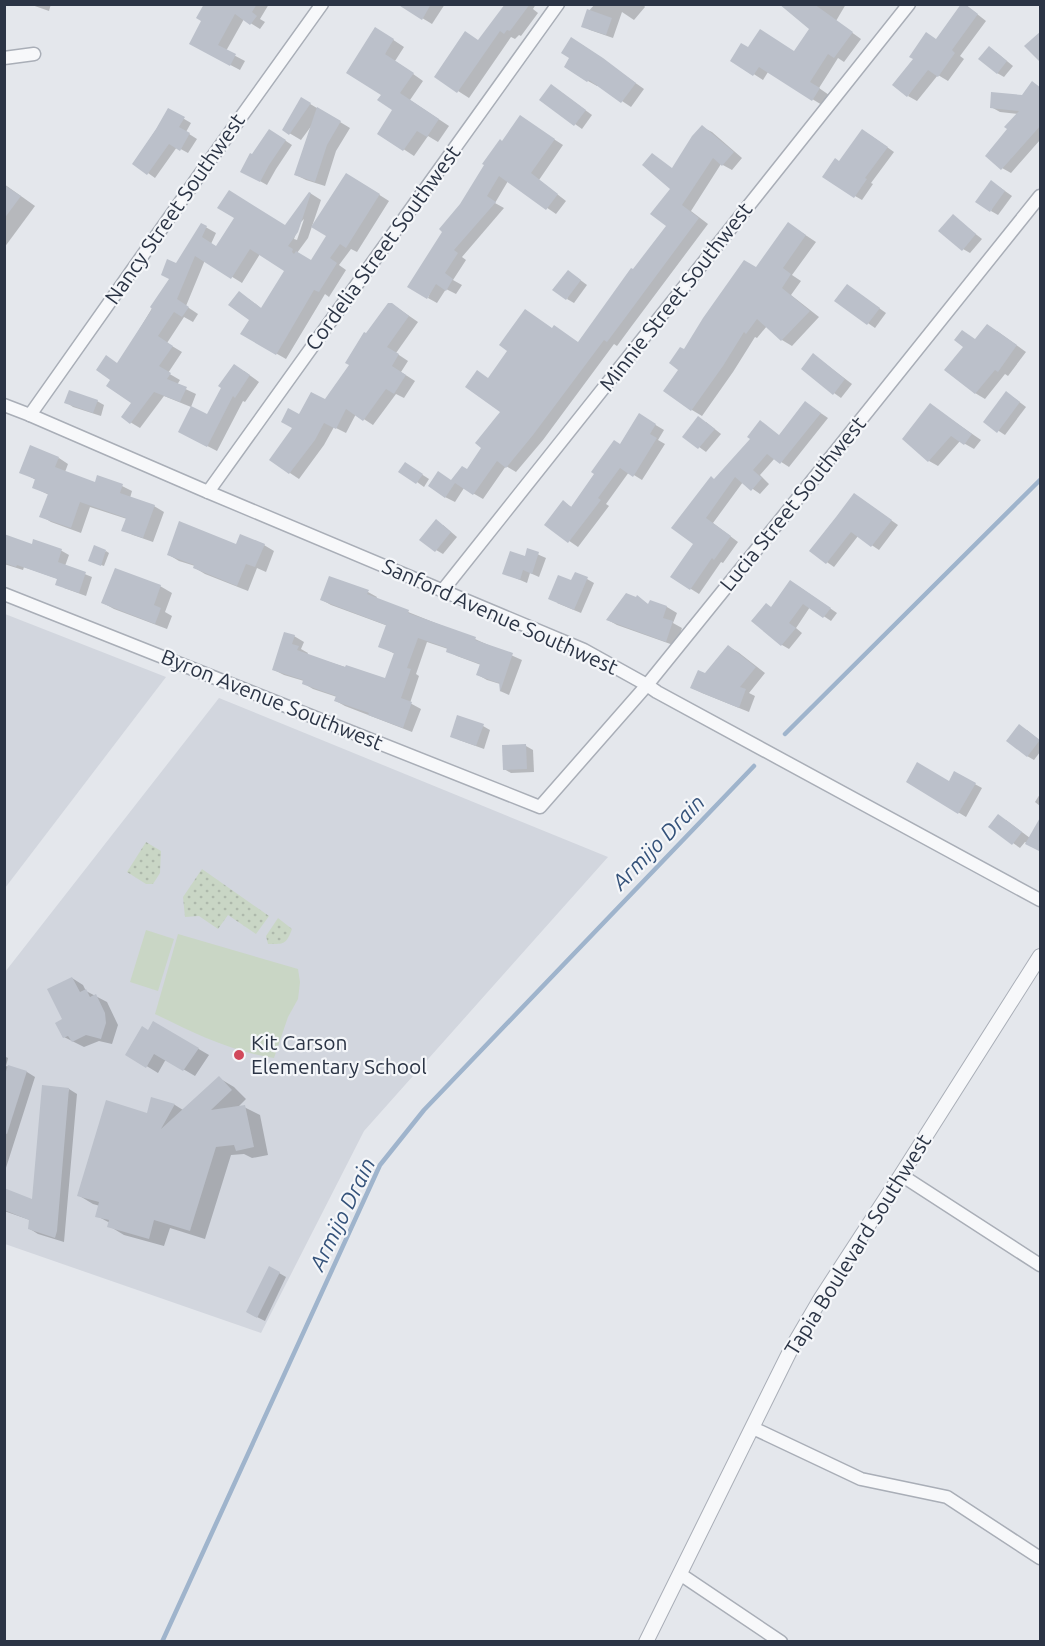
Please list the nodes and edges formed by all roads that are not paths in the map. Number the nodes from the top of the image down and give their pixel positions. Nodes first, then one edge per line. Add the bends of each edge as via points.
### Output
1 (322, 4) edge
2 (558, 4) edge
3 (909, 4) edge
4 (34, 54) dead end
5 (4, 57) edge
6 (1041, 196) edge
7 (4, 405) edge
8 (30, 415) junction
9 (208, 492) junction
10 (443, 590) junction
11 (4, 594) edge
12 (647, 685) junction
13 (540, 807) joint
14 (1041, 900) edge
15 (1041, 956) edge
16 (902, 1175) junction
17 (1041, 1265) edge
18 (753, 1428) junction
19 (1041, 1558) edge
20 (680, 1574) junction
21 (646, 1641) edge
22 (781, 1641) edge

1 - 8 street, Nancy Street Southwest
2 - 9 street, Cordelia Street Southwest
3 - 10 street, Minnie Street Southwest
4 - 5 street
6 - 12 street, Lucia Street Southwest
7 - 8 street, Sanford Avenue Southwest
8 - 9 street, Sanford Avenue Southwest
9 - 10 street, Sanford Avenue Southwest
10 - 12 street, Sanford Avenue Southwest via 584,650
11 - 13 street, Byron Avenue Southwest
12 - 13 street, Lucia Street Southwest
12 - 14 street, Sanford Avenue Southwest
15 - 16 street, Tapia Boulevard Southwest
16 - 17 street
16 - 18 street, Tapia Boulevard Southwest via 820,1298
18 - 19 street via 861,1479 947,1497
18 - 20 street, Tapia Boulevard Southwest
20 - 21 street, Tapia Boulevard Southwest
20 - 22 street

